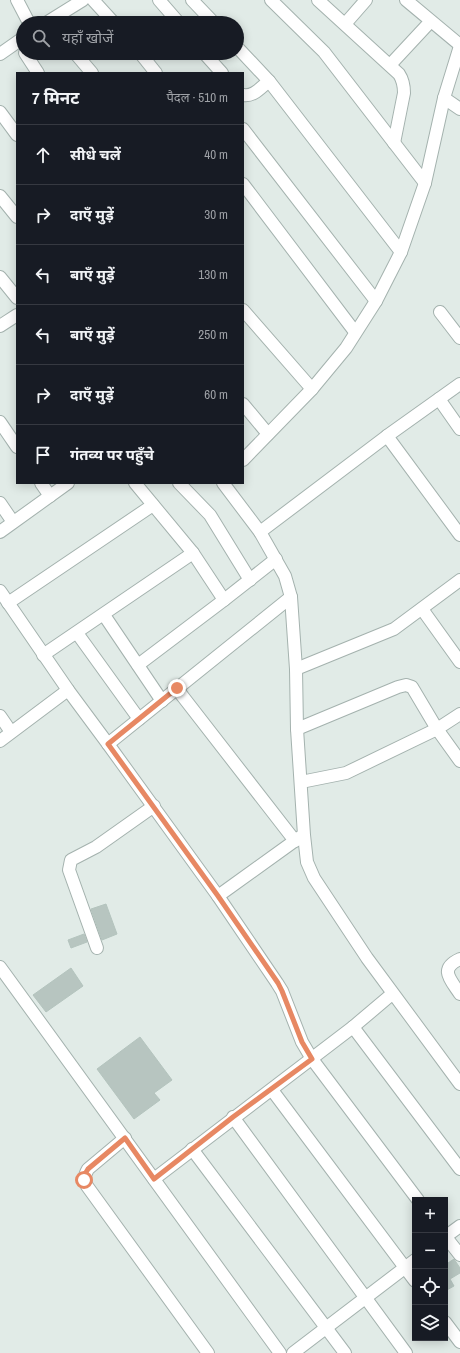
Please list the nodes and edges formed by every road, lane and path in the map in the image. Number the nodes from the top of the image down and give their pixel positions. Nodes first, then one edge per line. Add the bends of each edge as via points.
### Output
1 (17, 0) edge
2 (82, 0) edge
3 (93, 0) edge
4 (159, 0) edge
5 (192, 0) edge
6 (271, 0) edge
7 (318, 0) edge
8 (366, 0) edge
9 (406, 0) edge
10 (25, 16) edge
11 (57, 16) edge
12 (108, 16) edge
13 (173, 16) edge
14 (207, 16) edge
15 (430, 22) junction
16 (345, 24) junction
17 (16, 46) edge
18 (460, 46) edge
19 (0, 54) edge
20 (244, 54) edge
21 (30, 60) edge
22 (81, 60) edge
23 (146, 60) edge
24 (210, 60) edge
25 (390, 65) junction
26 (37, 72) edge
27 (91, 72) edge
28 (155, 72) edge
29 (221, 72) edge
30 (269, 81) junction
31 (244, 95) edge
32 (444, 98) junction
33 (460, 109) edge
34 (0, 112) edge
35 (244, 130) edge
36 (16, 134) edge
37 (394, 143) junction
38 (425, 183) junction
39 (244, 185) edge
40 (0, 196) edge
41 (16, 216) edge
42 (401, 252) junction
43 (0, 277) edge
44 (16, 297) edge
45 (376, 301) junction
46 (244, 311) edge
47 (440, 312) dead end
48 (16, 316) edge
49 (0, 326) edge
50 (355, 332) junction
51 (460, 338) edge
52 (460, 384) edge
53 (312, 389) junction
54 (439, 399) junction
55 (244, 405) edge
56 (0, 422) edge
57 (460, 429) edge
58 (268, 434) junction
59 (387, 436) junction
60 (16, 446) edge
61 (244, 459) edge
62 (42, 484) edge
63 (67, 484) edge
64 (136, 484) edge
65 (180, 484) edge
66 (224, 484) edge
67 (50, 496) junction
68 (0, 503) edge
69 (153, 505) junction
70 (13, 522) junction
71 (0, 532) edge
72 (260, 532) junction
73 (460, 535) edge
74 (193, 553) junction
75 (276, 559) junction
76 (250, 580) junction
77 (460, 580) edge
78 (0, 592) edge
79 (291, 597) junction
80 (224, 600) junction
81 (8, 603) junction
82 (422, 609) junction
83 (104, 614) junction
84 (77, 633) junction
85 (456, 649) edge
86 (43, 655) junction
87 (460, 662) edge
88 (138, 665) junction
89 (296, 669) junction
90 (177, 688) junction
91 (68, 690) junction
92 (162, 701) junction
93 (460, 714) edge
94 (0, 716) edge
95 (139, 719) junction
96 (297, 729) junction
97 (437, 729) junction
98 (11, 732) junction
99 (0, 741) edge
100 (108, 744) junction
101 (460, 761) edge
102 (301, 782) junction
103 (154, 806) junction
104 (299, 838) junction
105 (218, 896) junction
106 (97, 948) dead end
107 (460, 959) edge
108 (0, 967) edge
109 (392, 994) junction
110 (460, 994) edge
111 (353, 1027) junction
112 (312, 1059) junction
113 (460, 1084) edge
114 (272, 1090) junction
115 (233, 1117) junction
116 (125, 1138) junction
117 (192, 1149) junction
118 (460, 1169) edge
119 (154, 1179) junction
120 (416, 1197) edge
121 (460, 1226) edge
122 (448, 1234) edge
123 (448, 1240) edge
124 (460, 1255) edge
125 (412, 1262) edge
126 (405, 1267) junction
127 (412, 1277) edge
128 (366, 1298) junction
129 (448, 1326) edge
130 (326, 1328) junction
131 (460, 1342) edge
132 (208, 1353) edge
133 (280, 1353) edge
134 (293, 1353) edge
135 (345, 1353) edge
136 (406, 1353) edge

1 - 10 street
2 - 11 street
3 - 12 street
4 - 13 street
5 - 14 street
6 - 37 street via 324,52
7 - 16 street
8 - 16 street
9 - 15 street
15 - 18 street
15 - 25 street
16 - 25 street
17 - 19 street
18 - 32 street
20 - 30 street
21 - 26 street
22 - 27 street
23 - 28 street
24 - 29 street
25 - 37 street via 399,74 404,86
30 - 31 street via 255,93
30 - 42 street
32 - 33 street
32 - 38 street
34 - 36 street
35 - 45 street
37 - 38 street
38 - 42 street
39 - 50 street
40 - 41 street
42 - 45 street
43 - 44 street
45 - 50 street
46 - 53 street
47 - 51 street
48 - 49 street
50 - 53 street via 346,348
52 - 54 street
53 - 58 street
54 - 57 street
54 - 59 street
55 - 58 street
56 - 60 street
58 - 61 street
59 - 72 street
59 - 73 street
62 - 67 street
63 - 67 street
64 - 69 street
65 - 76 street via 210,515
66 - 72 street
67 - 70 street
68 - 70 street
69 - 74 street
69 - 81 street
70 - 71 street
72 - 75 street
74 - 80 street
74 - 83 street
75 - 76 street
75 - 79 street via 285,576
76 - 80 street
77 - 82 street
78 - 81 street
79 - 89 street
79 - 90 street
80 - 88 street
81 - 86 street
82 - 85 street
82 - 89 street via 402,625 384,634
83 - 84 street
83 - 88 street
84 - 86 street
84 - 95 street
85 - 87 street
86 - 91 street
88 - 92 street
89 - 96 street
90 - 92 street
90 - 104 street
91 - 98 street
91 - 100 street
92 - 95 street
93 - 97 street
94 - 98 street
95 - 100 street
96 - 97 street via 406,685 412,687
96 - 102 street
97 - 101 street
97 - 102 street via 346,773
98 - 99 street
100 - 103 street
102 - 104 street
103 - 105 street
103 - 106 street via 96,847 71,860 69,870
104 - 105 street
104 - 109 street via 314,878
105 - 112 street via 282,991 302,1042
107 - 110 street via 449,966 447,971
108 - 116 street
109 - 111 street
109 - 113 street
111 - 112 street
111 - 118 street
112 - 114 street
112 - 120 street
114 - 115 street
114 - 126 street
115 - 117 street
115 - 128 street
116 - 119 street
116 - 132 street via 88,1169 84,1180
117 - 119 street
117 - 130 street
119 - 133 street
121 - 122 street
123 - 124 street
125 - 126 street
126 - 127 street
126 - 128 street
128 - 130 street
128 - 136 street
129 - 131 street
130 - 134 street
130 - 135 street

